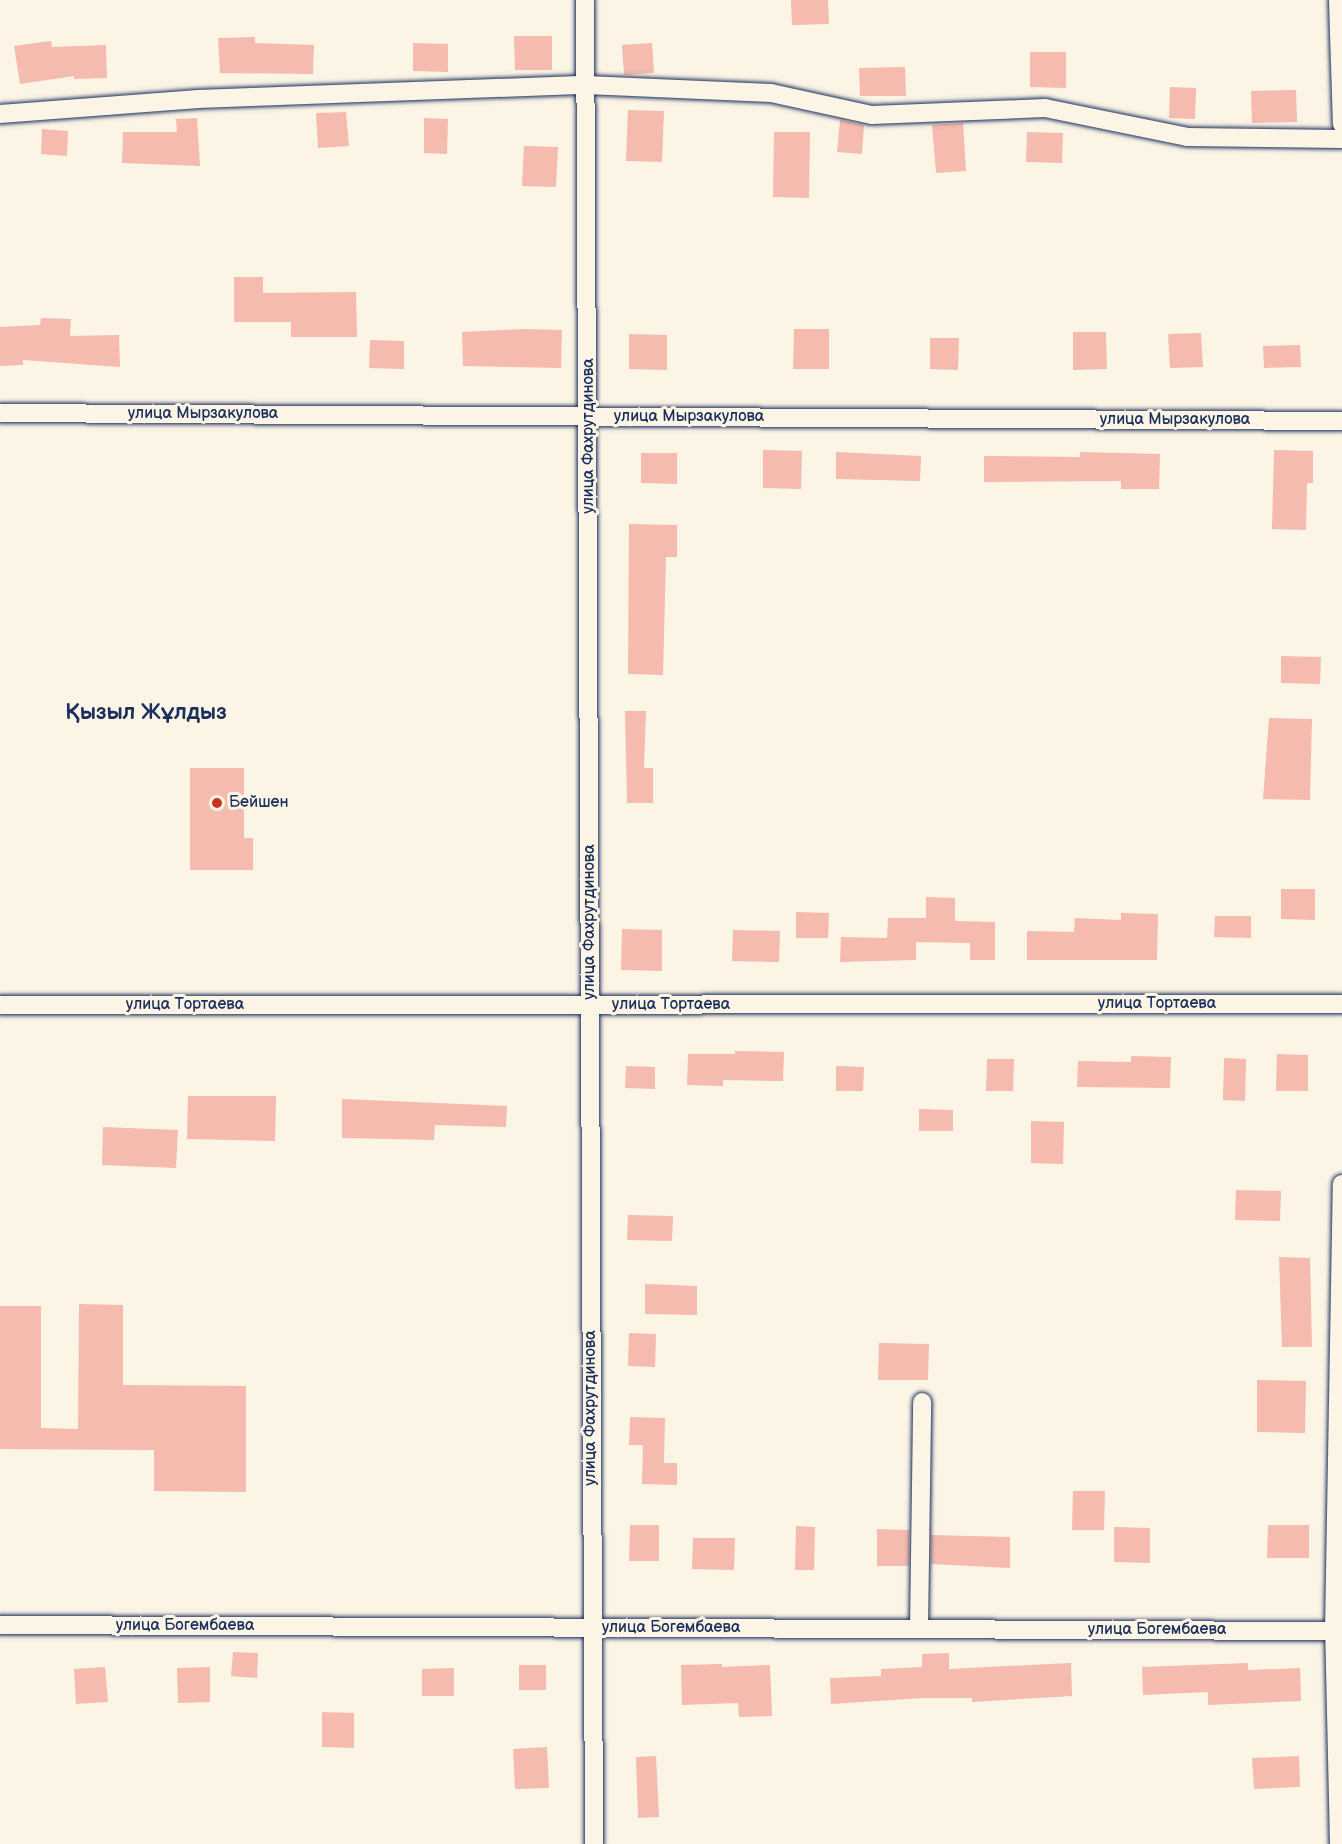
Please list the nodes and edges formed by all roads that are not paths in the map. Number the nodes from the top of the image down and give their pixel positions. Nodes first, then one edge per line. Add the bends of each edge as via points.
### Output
1 (585, 0) edge
2 (1338, 0) edge
3 (585, 85) junction
4 (0, 114) edge
5 (1342, 124) edge
6 (1342, 139) edge
7 (0, 413) edge
8 (589, 417) junction
9 (1342, 421) edge
10 (1342, 1004) edge
11 (0, 1005) edge
12 (590, 1005) junction
13 (1342, 1184) edge
14 (922, 1402) dead end
15 (0, 1625) edge
16 (592, 1628) junction
17 (920, 1629) junction
18 (1338, 1630) edge
19 (594, 1844) edge
20 (1339, 1844) edge

1 - 3 street, улица Фахрутдинова
2 - 5 street
3 - 4 street via 198,99
3 - 6 street via 771,93 872,115 1045,108 1187,137
3 - 8 street, улица Фахрутдинова
7 - 8 street, улица Мырзакулова
8 - 9 street, улица Мырзакулова
8 - 12 street, улица Фахрутдинова
10 - 12 street, улица Тортаева
11 - 12 street, улица Тортаева
12 - 16 street, улица Фахрутдинова
13 - 18 street
14 - 17 street
15 - 16 street, улица Богембаева
16 - 17 street, улица Богембаева
16 - 19 street, улица Фахрутдинова
17 - 18 street, улица Богембаева
18 - 20 street

